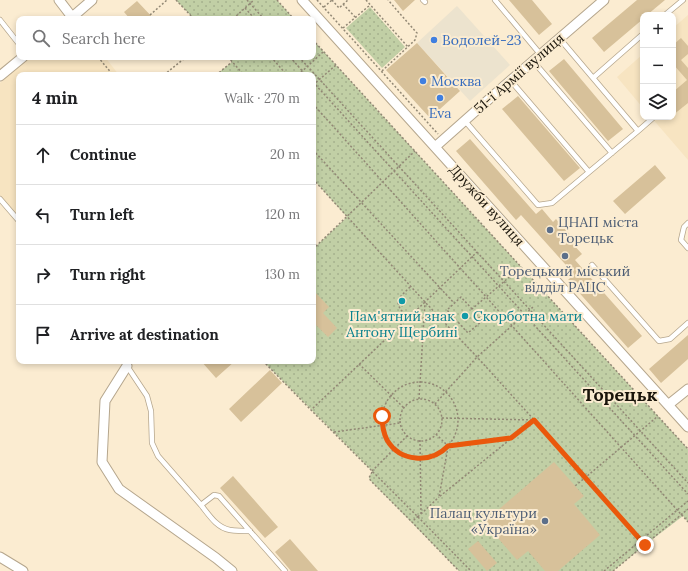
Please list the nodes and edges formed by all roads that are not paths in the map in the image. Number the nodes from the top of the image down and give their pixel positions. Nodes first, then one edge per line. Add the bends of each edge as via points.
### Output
1 (59, 0) edge
2 (92, 0) edge
3 (302, 0) edge
4 (495, 0) edge
5 (604, 0) edge
6 (683, 0) edge
7 (669, 12) edge
8 (70, 16) edge
9 (73, 16) edge
10 (0, 20) edge
11 (640, 37) edge
12 (560, 39) junction
13 (16, 40) edge
14 (541, 55) junction
15 (19, 60) edge
16 (533, 62) junction
17 (0, 76) edge
18 (593, 78) junction
19 (511, 80) junction
20 (651, 120) edge
21 (465, 121) junction
22 (638, 131) junction
23 (435, 147) junction
24 (612, 153) junction
25 (589, 172) junction
26 (0, 199) edge
27 (16, 218) edge
28 (688, 223) edge
29 (688, 248) edge
30 (592, 265) dead end
31 (688, 323) edge
32 (126, 364) edge
33 (688, 389) edge
34 (668, 405) junction
35 (688, 427) edge
36 (201, 505) junction
37 (250, 531) junction
38 (0, 556) edge
39 (23, 571) edge
40 (232, 571) edge
41 (285, 571) edge

1 - 8 street
2 - 9 street
3 - 23 street, Дружби вулиця
4 - 14 lane
5 - 12 street, 51-ї Армії вулиця
6 - 7 lane
10 - 13 lane
11 - 18 lane
12 - 14 street, 51-ї Армії вулиця
12 - 18 lane
14 - 16 street, 51-ї Армії вулиця
15 - 17 street
16 - 19 street, 51-ї Армії вулиця
16 - 24 lane
18 - 22 lane
19 - 21 street, 51-ї Армії вулиця
19 - 25 lane
20 - 22 lane
21 - 23 street, 51-ї Армії вулиця
21 - 25 lane via 538,205 552,203
22 - 24 lane
23 - 34 street, Дружби вулиця
24 - 25 lane
26 - 27 lane
28 - 29 lane via 684,227 681,240
30 - 31 lane via 659,341 670,339
32 - 36 lane via 147,396 151,411 152,443 158,456
32 - 40 street via 106,402 102,462 119,489
33 - 34 street
34 - 35 street, Дружби вулиця
36 - 37 lane via 220,527
36 - 37 lane via 214,495 219,496
37 - 41 lane
38 - 39 street

